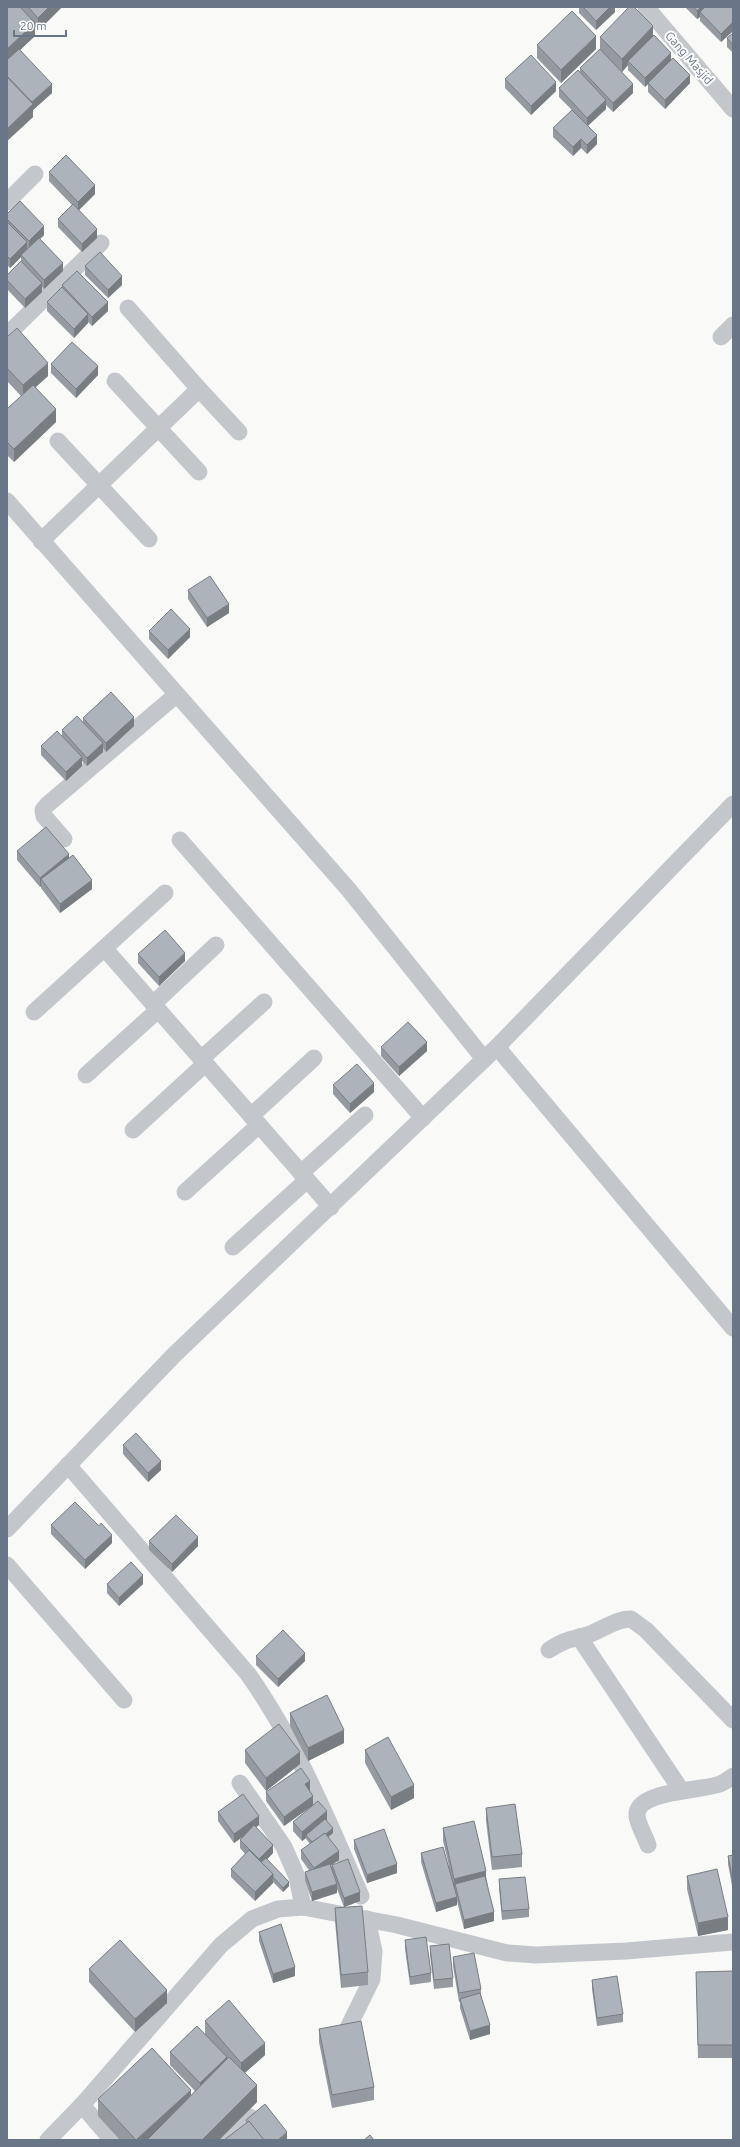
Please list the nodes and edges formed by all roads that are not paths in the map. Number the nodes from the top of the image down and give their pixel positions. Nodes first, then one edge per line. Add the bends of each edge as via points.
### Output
1 (646, 7) edge
2 (733, 109) edge
3 (35, 174) dead end
4 (7, 202) edge
5 (101, 243) dead end
6 (128, 308) dead end
7 (733, 325) edge
8 (7, 335) edge
9 (721, 337) dead end
10 (115, 381) dead end
11 (199, 389) junction
12 (159, 427) junction
13 (239, 432) dead end
14 (58, 441) dead end
15 (199, 472) dead end
16 (100, 485) junction
17 (7, 501) edge
18 (149, 539) dead end
19 (42, 541) junction
20 (176, 695) junction
21 (733, 804) edge
22 (64, 839) dead end
23 (180, 840) dead end
24 (165, 893) dead end
25 (216, 945) dead end
26 (105, 948) junction
27 (264, 1002) dead end
28 (155, 1007) junction
29 (34, 1012) dead end
30 (490, 1053) junction
31 (314, 1058) dead end
32 (203, 1062) junction
33 (86, 1075) dead end
34 (366, 1115) dead end
35 (423, 1118) junction
36 (255, 1120) junction
37 (133, 1130) dead end
38 (304, 1177) junction
39 (184, 1192) dead end
40 (331, 1207) junction
41 (233, 1247) dead end
42 (733, 1328) edge
43 (68, 1465) junction
44 (7, 1529) edge
45 (7, 1565) edge
46 (579, 1637) junction
47 (549, 1650) dead end
48 (124, 1700) dead end
49 (733, 1720) edge
50 (733, 1776) edge
51 (240, 1783) dead end
52 (681, 1790) junction
53 (648, 1845) dead end
54 (361, 1896) edge
55 (302, 1907) junction
56 (367, 1919) junction
57 (733, 1942) edge
58 (346, 2032) edge
59 (82, 2105) junction
60 (250, 2116) edge
61 (48, 2140) edge
62 (112, 2140) edge
63 (225, 2140) edge

1 - 2 street, Gang Masjid
3 - 4 street
5 - 8 street
6 - 11 street
7 - 9 street
10 - 12 street
11 - 12 street
11 - 13 street
12 - 15 street
12 - 16 street
14 - 16 street
16 - 18 street
16 - 19 street
17 - 19 street
19 - 20 street
20 - 22 street via 47,804 43,810 44,816
20 - 30 street
21 - 30 street
23 - 35 street
24 - 26 street
25 - 28 street
26 - 28 street
26 - 29 street
27 - 32 street
28 - 32 street
28 - 33 street
30 - 35 street
30 - 42 street
31 - 36 street
32 - 36 street
32 - 37 street
34 - 38 street
35 - 40 street
36 - 38 street
36 - 39 street
38 - 40 street
38 - 41 street
40 - 43 street via 280,1252 174,1355
43 - 44 street
43 - 54 street via 265,1697 286,1734
45 - 48 street
46 - 47 street via 567,1639
46 - 49 street via 616,1622 631,1619 646,1630
46 - 52 street
50 - 52 street via 720,1784
51 - 55 street via 284,1846 297,1876
52 - 53 street via 644,1802 638,1808 637,1817
55 - 56 street
55 - 59 street via 265,1913 238,1930 221,1945
56 - 57 street via 507,1953 536,1955
56 - 58 street via 374,1951 372,1978
59 - 61 street
59 - 62 street
60 - 63 street

